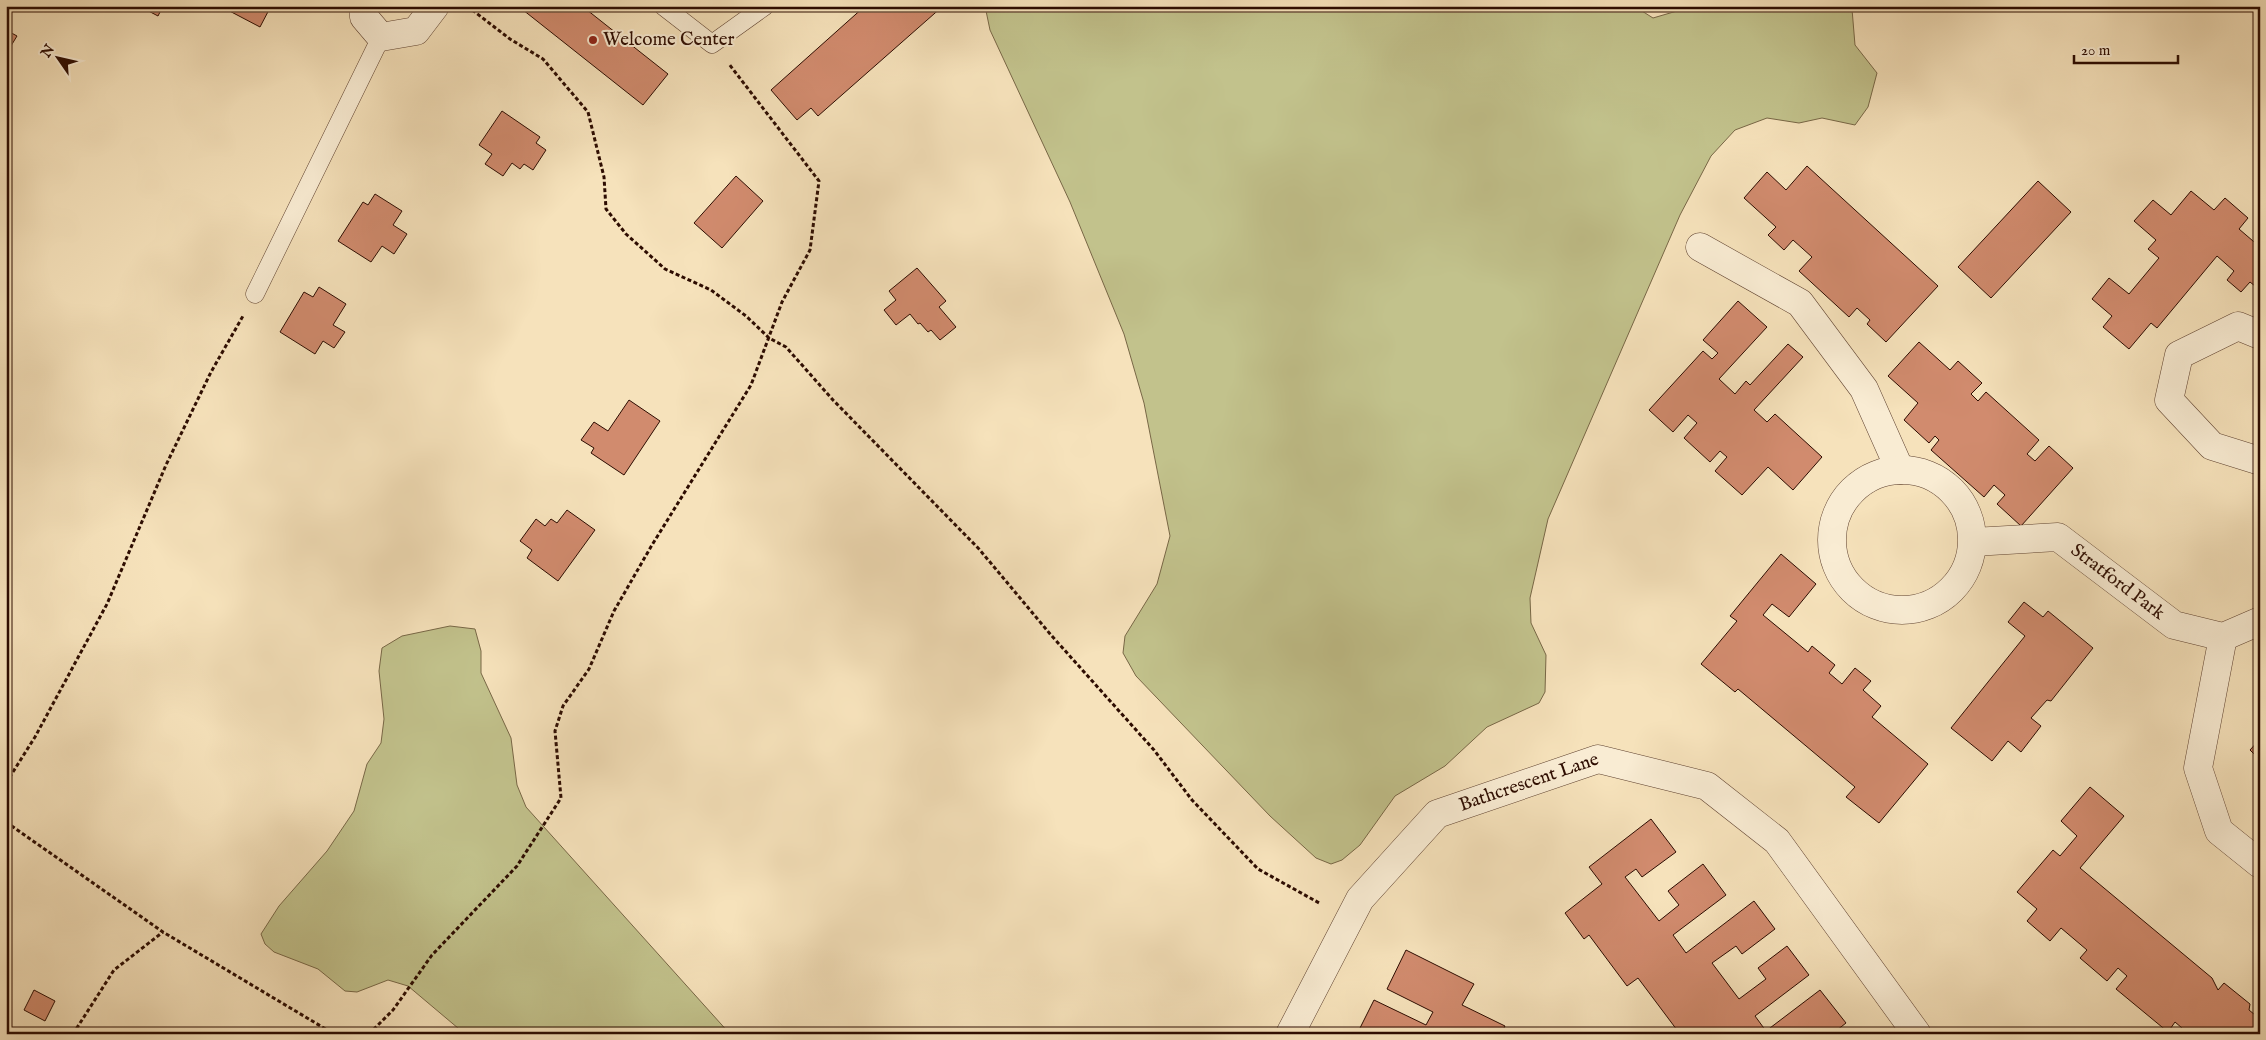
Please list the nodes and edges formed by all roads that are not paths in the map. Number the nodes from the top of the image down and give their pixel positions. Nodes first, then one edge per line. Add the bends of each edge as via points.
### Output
1 (363, 6) edge
2 (435, 6) edge
3 (663, 6) edge
4 (766, 6) edge
5 (381, 37) junction
6 (1700, 246) dead end
7 (255, 294) road end
8 (2260, 335) edge
9 (2260, 461) edge
10 (1900, 470) junction
11 (1973, 542) junction
12 (2260, 622) edge
13 (2223, 637) junction
14 (2260, 864) edge
15 (1290, 1034) edge
16 (1917, 1034) edge

1 - 5 street via 364,17
2 - 5 street via 416,31
3 - 4 lane via 712,44
5 - 7 lane
6 - 10 street via 1800,304 1864,389
8 - 9 street via 2238,326 2179,355 2169,400 2212,446
10 - 11 street via 1922,473 1943,483 1959,499 1969,519
10 - 11 street via 1878,475 1858,486 1843,503 1834,524 1832,547 1838,570 1852,589 1870,603 1893,610 1917,610 1939,601 1956,585 1968,565
11 - 13 street, Stratford Park via 2058,537 2174,625
12 - 13 street
13 - 14 street via 2198,768 2219,831
15 - 16 street, Bathcrescent Lane via 1360,899 1437,814 1598,758 1707,786 1777,840

